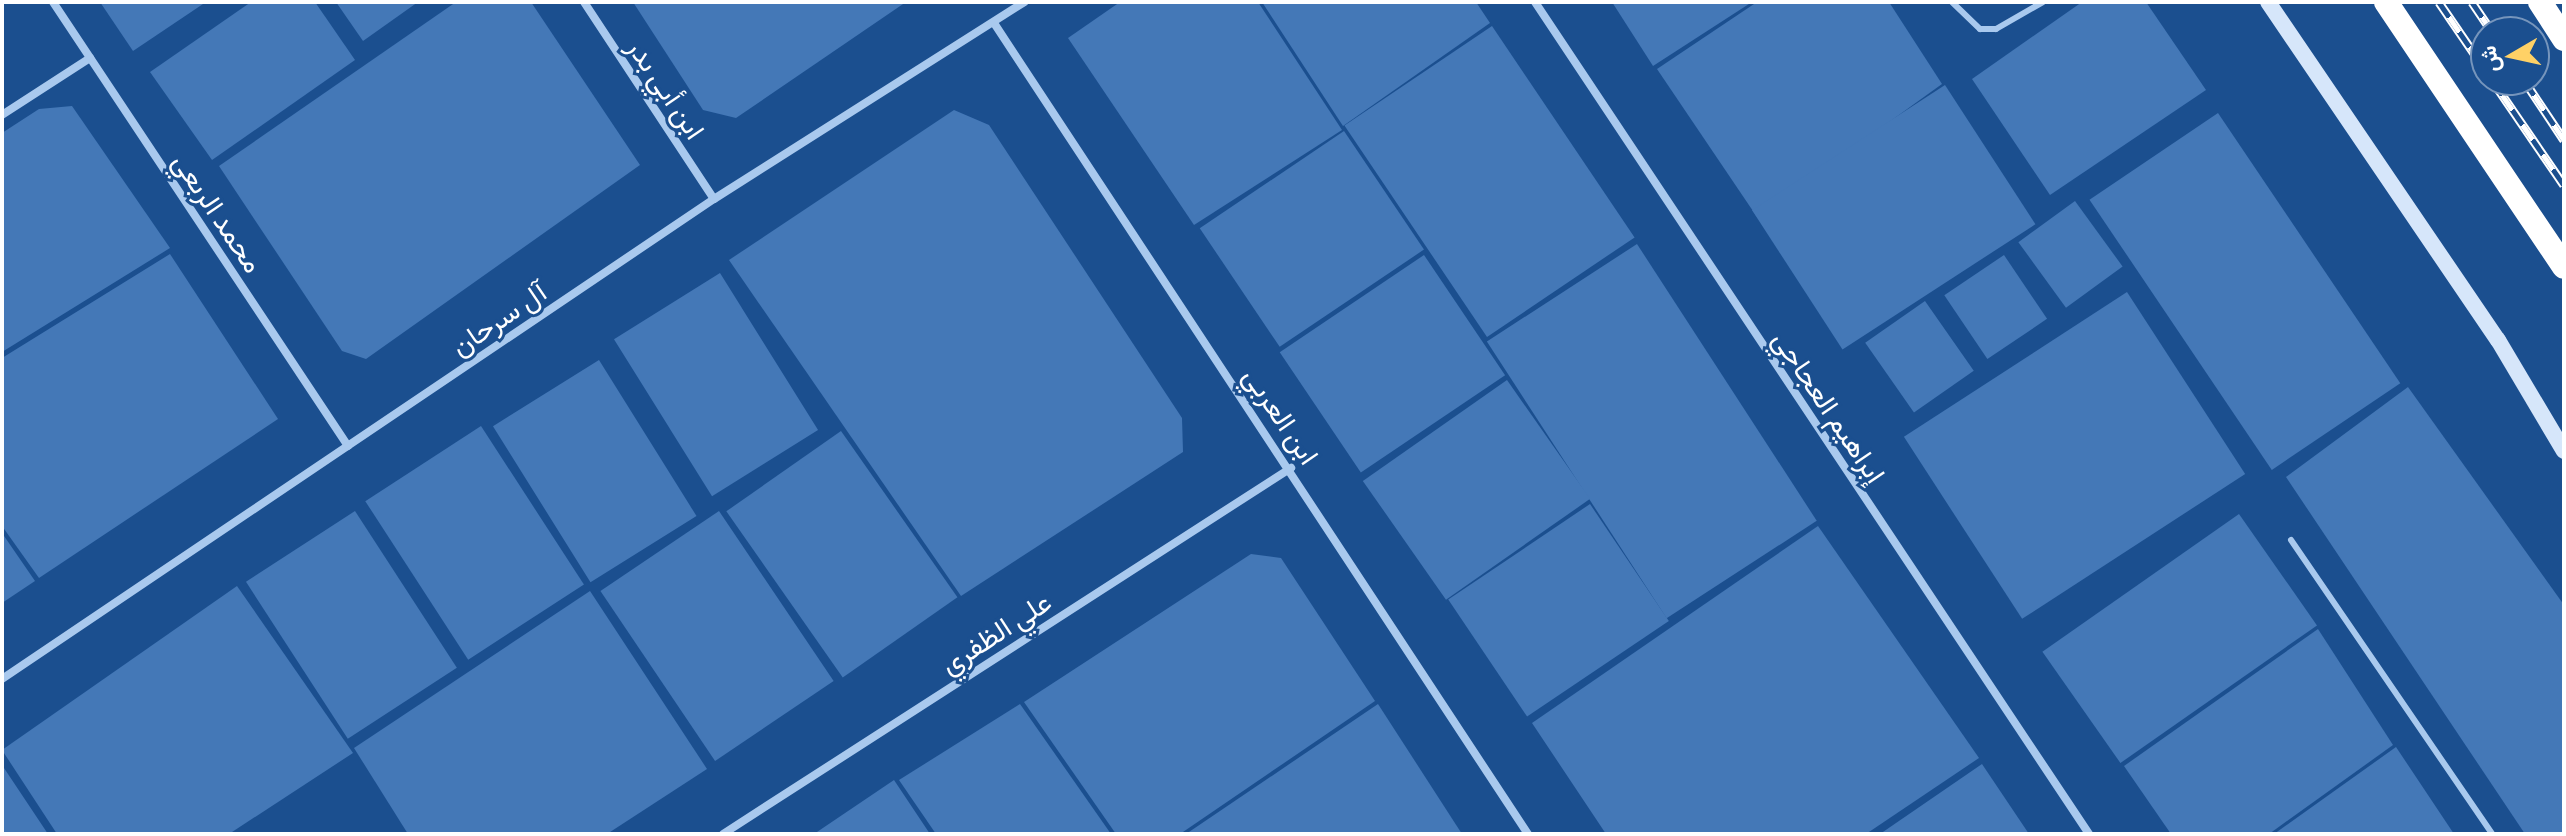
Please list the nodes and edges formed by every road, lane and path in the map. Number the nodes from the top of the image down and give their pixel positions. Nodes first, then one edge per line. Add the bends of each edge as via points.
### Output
1 (53, 2) edge
2 (584, 2) edge
3 (1025, 2) edge
4 (1535, 2) edge
5 (1952, 2) edge
6 (2043, 2) edge
7 (2268, 2) edge
8 (2386, 2) edge
9 (2540, 2) edge
10 (994, 23) junction
11 (2564, 39) edge
12 (90, 58) junction
13 (2, 115) edge
14 (714, 199) junction
15 (2564, 267) edge
16 (348, 446) junction
17 (2564, 451) edge
18 (1291, 468) junction
19 (2291, 540) dead end
20 (2, 679) edge
21 (723, 834) edge
22 (1528, 834) edge
23 (2089, 834) edge
24 (2492, 834) edge

1 - 12 street, محمد الربعي
2 - 14 street, ابن أبي بدر
3 - 10 street, آل سرحان
4 - 23 street, إبراهيم العجاجي
5 - 6 lane via 1980,29 1996,29
7 - 17 main road via 2498,340
8 - 15 highway
9 - 11 highway
10 - 14 street, آل سرحان
10 - 18 street, ابن العربي
12 - 13 street
12 - 16 street, محمد الربعي
14 - 16 street, آل سرحان
16 - 20 street, آل سرحان
18 - 21 street, علي الظفري
18 - 22 street, ابن العربي
19 - 24 lane

